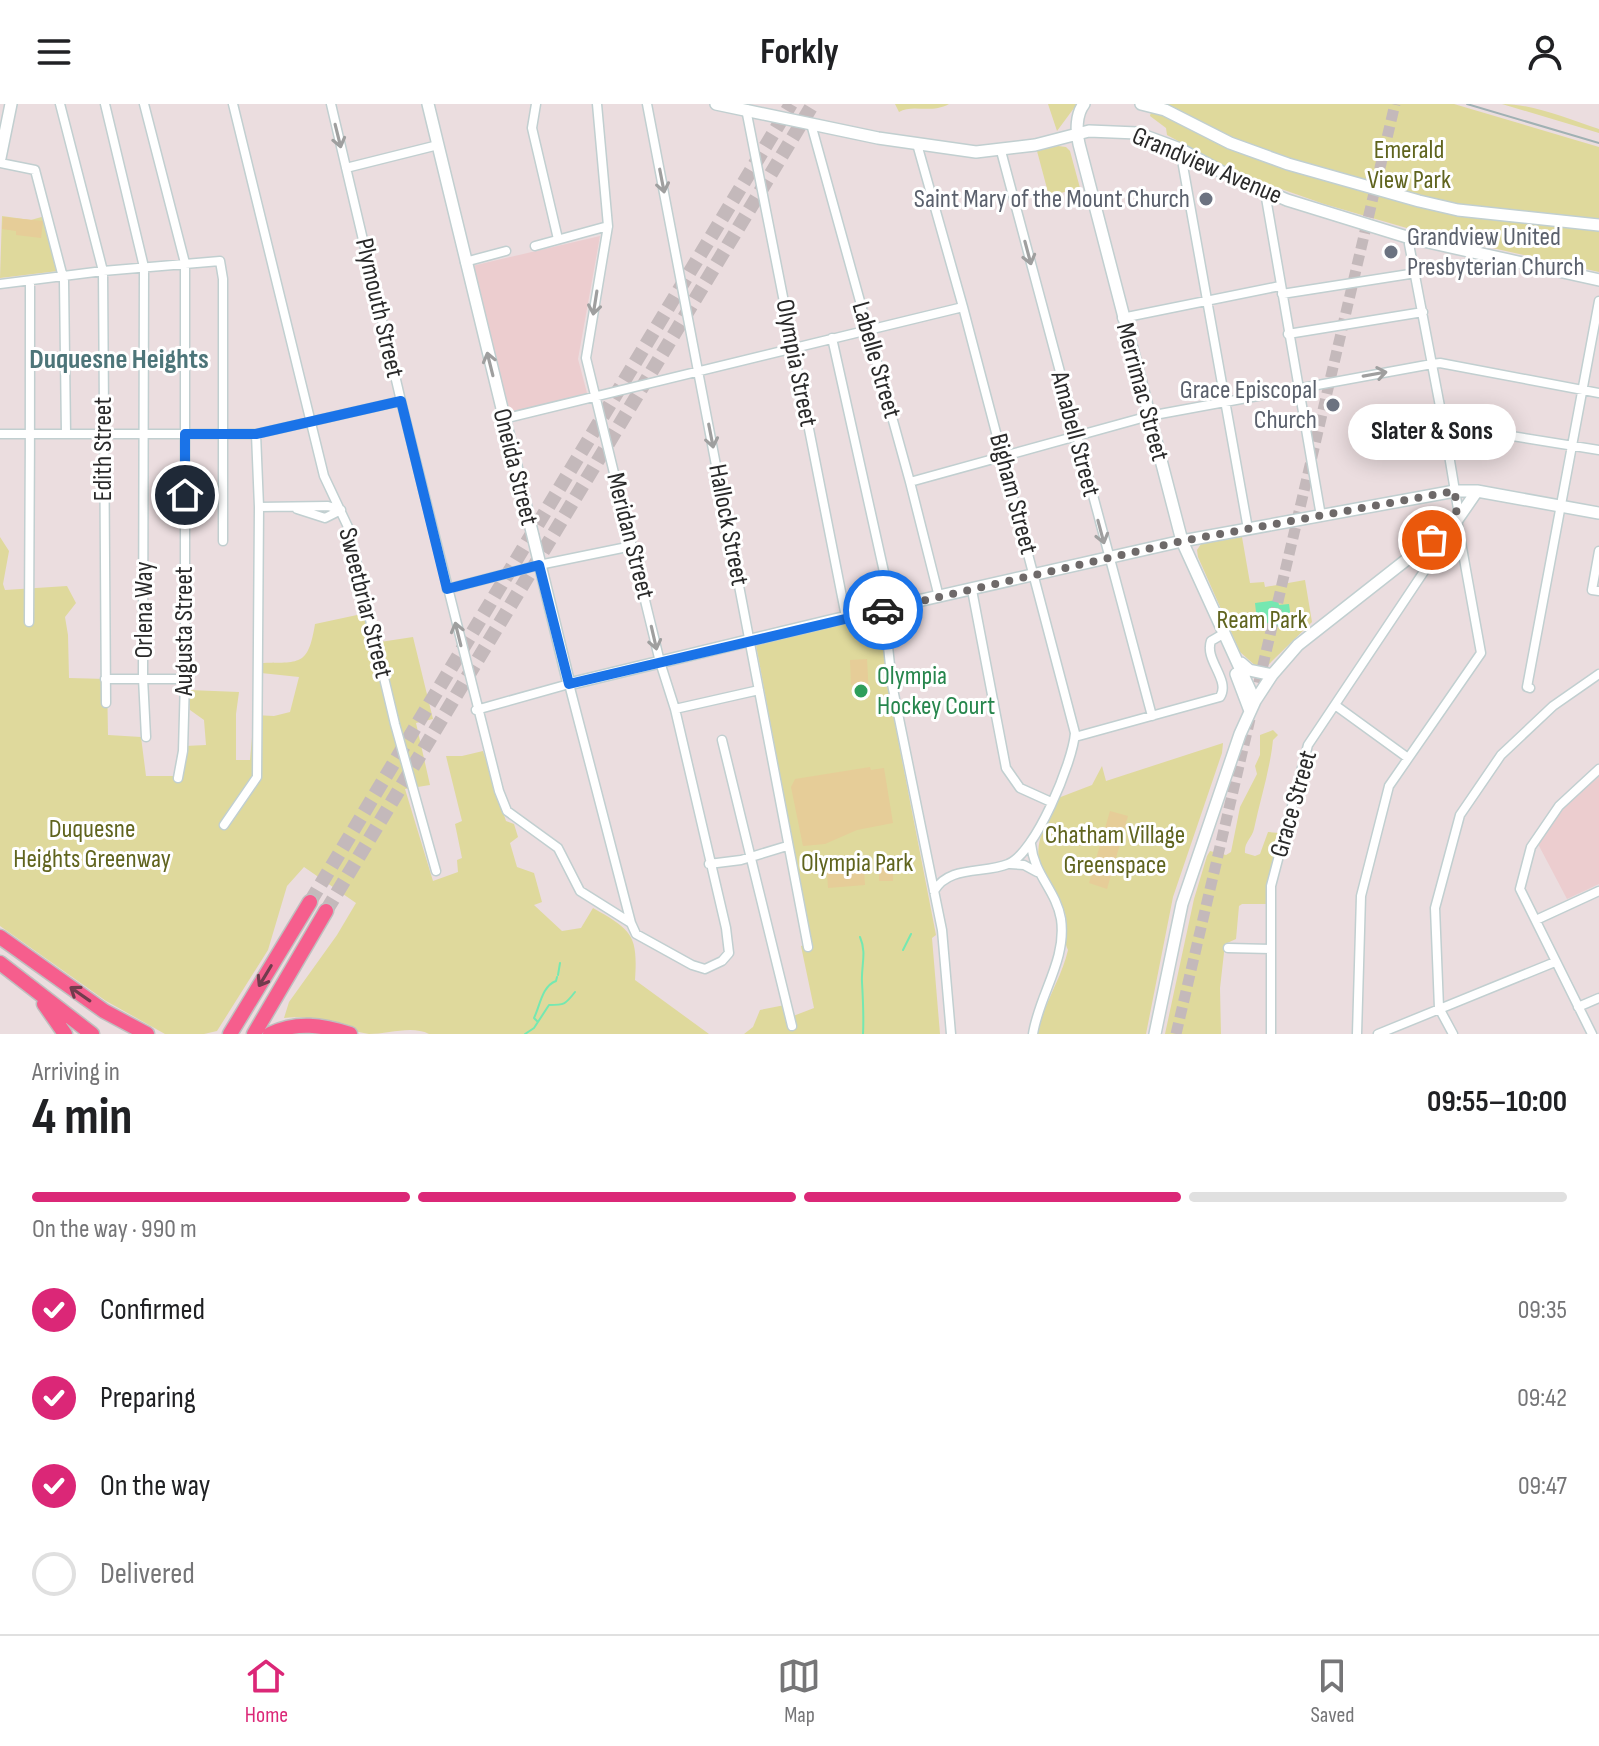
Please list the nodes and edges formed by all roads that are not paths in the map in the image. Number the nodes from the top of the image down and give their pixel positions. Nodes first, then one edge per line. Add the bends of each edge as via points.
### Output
1 (11, 104) edge
2 (60, 104) edge
3 (105, 104) edge
4 (144, 104) edge
5 (233, 104) edge
6 (331, 104) edge
7 (428, 104) edge
8 (536, 104) edge
9 (597, 104) edge
10 (647, 104) edge
11 (716, 104) edge
12 (1141, 104) edge
13 (1082, 107) edge
14 (746, 109) junction
15 (811, 124) junction
16 (1077, 134) junction
17 (1062, 138) junction
18 (917, 144) junction
19 (438, 145) junction
20 (1180, 149) junction
21 (1001, 151) junction
22 (0, 161) edge
23 (346, 168) junction
24 (1265, 192) junction
25 (1599, 225) edge
26 (608, 226) junction
27 (1410, 238) junction
28 (558, 239) junction
29 (535, 246) dead end
30 (506, 251) dead end
31 (465, 262) junction
32 (185, 263) junction
33 (144, 267) junction
34 (103, 271) junction
35 (1416, 273) junction
36 (63, 276) junction
37 (1599, 280) edge
38 (30, 281) junction
39 (0, 284) edge
40 (1281, 290) junction
41 (1207, 300) junction
42 (1599, 301) edge
43 (963, 307) junction
44 (1423, 312) junction
45 (1122, 318) junction
46 (867, 331) junction
47 (1288, 334) junction
48 (832, 338) junction
49 (793, 348) junction
50 (1432, 364) junction
51 (699, 372) junction
52 (1298, 387) junction
53 (1584, 391) junction
54 (1599, 393) edge
55 (596, 396) junction
56 (401, 401) junction
57 (1226, 401) junction
58 (1149, 416) junction
59 (503, 419) junction
60 (310, 421) junction
61 (1443, 425) junction
62 (31, 433) junction
63 (0, 434) edge
64 (66, 434) junction
65 (185, 434) junction
66 (256, 434) junction
67 (103, 435) junction
68 (144, 435) junction
69 (222, 435) junction
70 (1076, 437) junction
71 (1574, 445) junction
72 (1599, 450) edge
73 (1003, 457) junction
74 (910, 482) junction
75 (1455, 491) junction
76 (1477, 491) junction
77 (1562, 506) junction
78 (259, 507) junction
79 (341, 510) junction
80 (1599, 513) edge
81 (1321, 516) junction
82 (1457, 520) junction
83 (1248, 529) junction
84 (223, 541) dead end
85 (1182, 541) junction
86 (632, 546) junction
87 (1599, 551) edge
88 (1108, 558) junction
89 (539, 565) junction
90 (1034, 575) junction
91 (447, 589) junction
92 (972, 590) junction
93 (1596, 590) edge
94 (939, 597) junction
95 (888, 609) junction
96 (846, 617) junction
97 (29, 622) dead end
98 (1225, 638) junction
99 (750, 640) junction
100 (1237, 659) junction
101 (660, 662) junction
102 (1599, 674) edge
103 (1272, 675) junction
104 (143, 678) junction
105 (105, 679) junction
106 (185, 679) junction
107 (569, 684) junction
108 (1528, 687) dead end
109 (759, 690) junction
110 (106, 703) dead end
111 (1335, 705) junction
112 (1253, 706) junction
113 (675, 709) junction
114 (476, 710) junction
115 (1152, 716) junction
116 (146, 737) dead end
117 (1075, 737) junction
118 (722, 740) dead end
119 (1408, 758) junction
120 (1599, 769) edge
121 (178, 778) dead end
122 (1051, 802) junction
123 (224, 825) dead end
124 (1031, 844) junction
125 (787, 846) junction
126 (750, 857) junction
127 (709, 864) junction
128 (1009, 864) junction
129 (929, 865) junction
130 (436, 871) dead end
131 (1037, 872) junction
132 (948, 876) junction
133 (934, 891) junction
134 (1599, 891) edge
135 (310, 902) tunnel mouth
136 (326, 911) tunnel mouth
137 (1536, 920) junction
138 (631, 923) junction
139 (0, 937) edge
140 (808, 947) dead end
141 (1228, 948) dead end
142 (1271, 949) junction
143 (1555, 962) junction
144 (0, 963) edge
145 (29, 986) junction
146 (1599, 998) edge
147 (1578, 1007) junction
148 (1439, 1008) junction
149 (792, 1026) dead end
150 (1588, 1033) edge
151 (65, 1034) edge
152 (92, 1034) edge
153 (147, 1034) edge
154 (230, 1034) edge
155 (254, 1034) edge
156 (270, 1034) edge
157 (350, 1034) edge
158 (951, 1034) edge
159 (1033, 1034) edge
160 (1155, 1034) edge
161 (1271, 1034) edge
162 (1357, 1034) edge
163 (1378, 1034) edge
164 (1453, 1034) edge

1 - 22 street
2 - 34 street, Edith Street
3 - 33 street, Orlena Way
4 - 32 street, Augusta Street
5 - 60 street, Sweetbriar Street
6 -> 23 street, Plymouth Street
7 - 19 street, Oneida Street
8 - 28 street via 532,128
9 - 26 street, Meridan Street
10 -> 51 street, Hallock Street
11 - 14 street, Grandview Avenue
12 - 25 street via 1288,164 1432,204
13 - 16 street
13 - 17 street
14 - 15 street, Grandview Avenue
14 - 49 street, Olympia Street
15 - 18 street, Grandview Avenue
15 - 46 street, Labelle Street
16 - 17 street, Grandview Avenue
16 - 20 street, Grandview Avenue via 1137,133
16 - 45 street, Merrimac Street
17 - 21 street, Grandview Avenue
18 - 21 street, Grandview Avenue
18 - 43 street, Bigham Street
19 - 23 street
19 - 31 street, Oneida Street
20 - 24 street, Grandview Avenue
20 - 41 street
21 -> 70 street, Amabell Street
22 - 36 street via 35,170
23 - 56 street, Plymouth Street
24 - 27 street, Grandview Avenue
24 - 40 street
26 - 28 street
26 -> 55 street, Meridan Street via 586,358
27 - 35 street
27 - 37 street, Grandview Avenue
28 - 29 street
30 - 31 street
59 -> 31 street, Oneida Street
32 - 33 street
32 - 65 street, Augusta Street
32 - 69 street via 220,261
33 - 34 street
33 - 68 street, Orlena Way
34 - 36 street
34 - 67 street, Edith Street
35 - 40 street
35 - 44 street
36 - 38 street
36 - 64 street
38 - 39 street
38 - 62 street
40 - 41 street
40 - 47 street
41 - 45 street
41 - 57 street
42 - 53 street
43 - 46 street
43 - 73 street, Bigham Street
44 - 47 street
44 - 50 street
45 - 58 street, Merrimac Street
46 - 48 street
46 - 74 street, Labelle Street
47 - 52 street
48 - 49 street
48 - 95 street
49 - 51 street
49 - 96 street, Olympia Street
52 -> 50 street
50 - 53 street
50 - 61 street
51 - 55 street
51 -> 99 street, Hallock Street
52 - 57 street
52 - 81 street
53 - 54 street
53 - 71 street
55 - 59 street
55 - 86 street, Meridan Street
56 - 60 street
56 - 91 street, Plymouth Street
57 - 58 street
57 - 83 street
58 - 70 street
58 - 85 street, Merrimac Street
59 - 89 street, Oneida Street
60 - 66 street
60 - 79 street, Sweetbriar Street via 324,476
61 - 71 street
61 - 75 street
62 - 63 street
62 - 64 street
62 - 97 street
64 - 67 street
65 - 68 street
65 - 69 street
65 - 106 street, Augusta Street
66 - 69 street
66 - 78 street
67 - 68 street
67 - 105 street, Edith Street
68 - 104 street, Orlena Way
69 - 84 street
70 - 73 street
70 -> 88 street, Amabell Street
71 - 72 street
71 - 77 street
73 - 74 street
73 - 90 street, Bigham Street
74 - 94 street, Labelle Street
75 - 76 street
75 - 81 street
75 - 82 street
76 - 77 street
76 - 82 street
77 - 80 street
77 - 108 street
78 - 79 street
78 - 123 street via 257,777
79 - 130 street, Sweetbriar Street
81 - 83 street
82 - 103 street via 1307,637
82 - 111 street, Grace Street
82 - 119 street via 1481,653
83 - 85 street
85 - 88 street
85 - 98 street, Merrimac Street
86 - 89 street
86 -> 101 street, Meridan Street
87 - 93 street
88 - 90 street
88 - 115 street, Amabell Street
89 - 91 street
89 - 107 street, Oneida Street
90 - 92 street
90 - 117 street, Bigham Street
114 -> 91 street, Plymouth Street
92 - 94 street
92 - 122 street via 1006,768 1020,788
94 - 95 street
95 - 96 street
95 - 129 street via 894,694
96 - 99 street
98 - 100 street, Merrimac Street
98 - 112 street, Merrimac Street via 1229,659
98 - 115 street via 1208,647 1222,695
99 - 101 street
99 - 109 street, Hallock Street
100 - 103 street via 1249,670
100 - 112 street, Merrimac Street
101 - 107 street
101 - 113 street, Meridan Street
102 - 148 street via 1553,706 1501,755 1460,815 1435,908
103 - 112 street
104 - 105 street
104 - 106 street
104 - 116 street, Orlena Way
105 - 110 street, Edith Street
106 - 121 street, Augusta Street
107 - 114 street
107 - 138 street, Oneida Street
109 - 113 street
109 - 125 street, Hallock Street
111 - 119 street
111 - 142 street, Grace Street via 1304,759 1271,886
112 - 160 street via 1182,904
113 - 127 street, Meridan Street
114 - 138 street, Plymouth Street via 507,811 558,848 580,891
115 - 117 street
117 - 122 street, Bigham Street
118 - 126 street
119 - 162 street via 1389,786 1361,896
120 - 137 street via 1559,806 1531,847 1520,889
122 - 124 street, Bigham Street
124 - 128 street, Bigham Street
124 - 131 street
125 - 126 street
125 - 140 street, Hallock Street
126 - 127 street
126 - 149 street
127 - 138 street, Meridan Street via 729,947 722,961 705,969 692,965 636,934
128 - 131 street
128 - 132 street
129 - 132 street
129 - 133 street
131 - 159 street via 1058,908 1061,933 1058,961
132 - 133 street
133 - 158 street
134 - 137 street
135 -> 154 highway
136 - 155 highway
137 - 143 street
153 -> 139 highway via 104,1011
141 - 142 street
142 - 161 street, Grace Street
143 - 147 street
143 - 148 street
144 - 145 highway
145 - 151 highway
145 - 152 highway
146 - 147 street
147 - 150 street
148 - 163 street
148 - 164 street
156 - 157 highway via 310,1025

